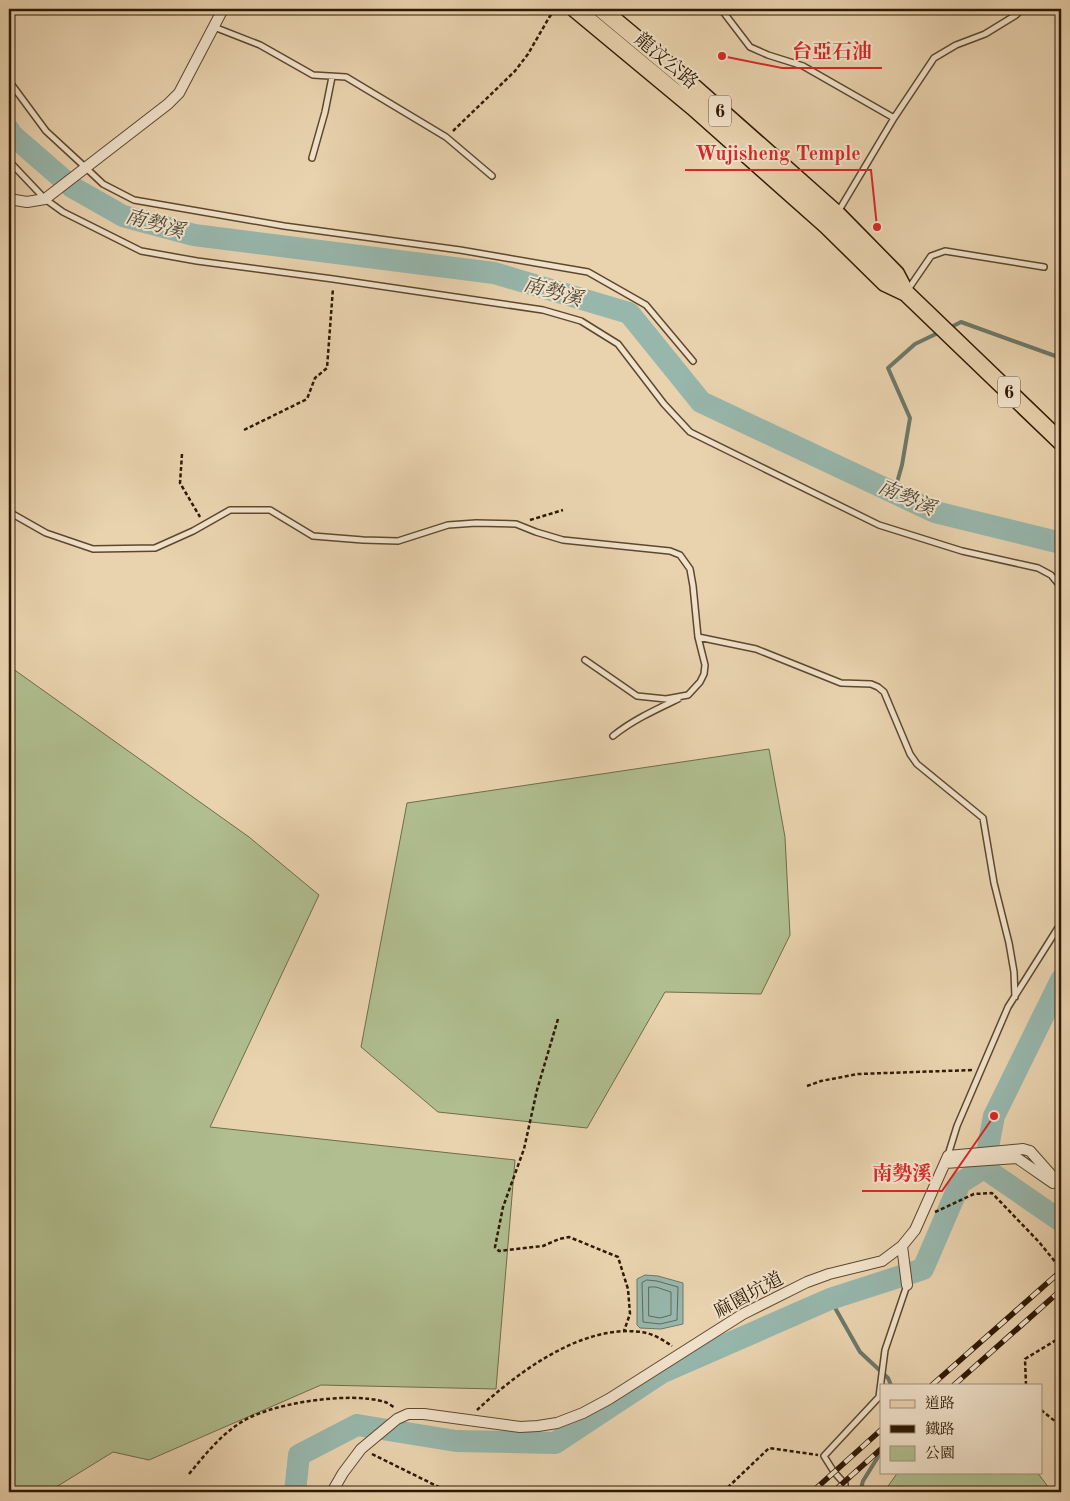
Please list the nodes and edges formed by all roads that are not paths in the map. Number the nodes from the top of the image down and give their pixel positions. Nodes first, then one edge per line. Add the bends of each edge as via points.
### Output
1 (224, 9) edge
2 (576, 9) edge
3 (601, 9) edge
4 (721, 9) edge
5 (1022, 9) edge
6 (214, 27) junction
7 (332, 77) junction
8 (9, 81) edge
9 (894, 118) junction
10 (312, 158) dead end
11 (9, 161) edge
12 (83, 169) junction
13 (492, 176) dead end
14 (48, 197) junction
15 (9, 199) edge
16 (832, 220) junction
17 (1044, 267) dead end
18 (906, 293) junction
19 (692, 360) dead end
20 (1061, 442) edge
21 (9, 512) edge
22 (1061, 586) edge
23 (698, 637) junction
24 (585, 660) dead end
25 (688, 694) junction
26 (614, 736) dead end
27 (1061, 923) edge
28 (1015, 997) junction
29 (946, 1159) junction
30 (1061, 1187) edge
31 (902, 1247) junction
32 (907, 1285) joint
33 (881, 1384) edge
34 (880, 1389) edge
35 (332, 1492) edge
36 (844, 1492) edge

1 - 6 street
2 - 16 main road, 龍汶公路 / 6
3 - 16 main road, 龍汶公路 / 6 via 679,74
4 - 9 lane via 750,47 803,66
5 - 9 lane via 985,34 934,58
6 - 7 lane via 260,45 313,75
6 - 12 street via 179,94
7 - 10 lane
7 - 13 lane via 346,77 446,137
8 - 12 lane via 46,130
9 - 16 lane
11 - 14 lane
12 - 14 street
12 - 19 lane via 134,200 588,272 646,305
14 - 15 street via 27,202
14 - 22 lane via 62,212 141,250 197,261 543,310 581,321 618,344 690,432 879,525 962,551 1038,568
16 - 18 main road, 6 via 896,274
17 - 18 lane via 945,251 931,256
18 - 20 main road, 6
21 - 23 lane via 46,533 93,549 154,548 230,510 270,510 313,536 398,541 448,525 516,524 563,540 670,551 680,555 690,569
23 - 25 lane via 704,674
23 - 28 lane via 756,649 840,683 871,684 884,692 917,764 983,818 1009,943
24 - 25 lane via 637,696 666,699
25 - 26 lane via 643,715
27 - 28 lane
28 - 29 lane via 957,1126
29 - 30 street via 1017,1158
29 - 30 street via 1023,1148 1030,1151
29 - 31 street, 麻園坑道 via 915,1230
31 - 32 street
31 - 35 street, 麻園坑道 via 882,1261 807,1282 743,1314 608,1399 557,1422 520,1427 424,1414 397,1418 364,1446
32 - 33 lane via 885,1350
34 - 36 lane via 879,1397 824,1456 844,1484

